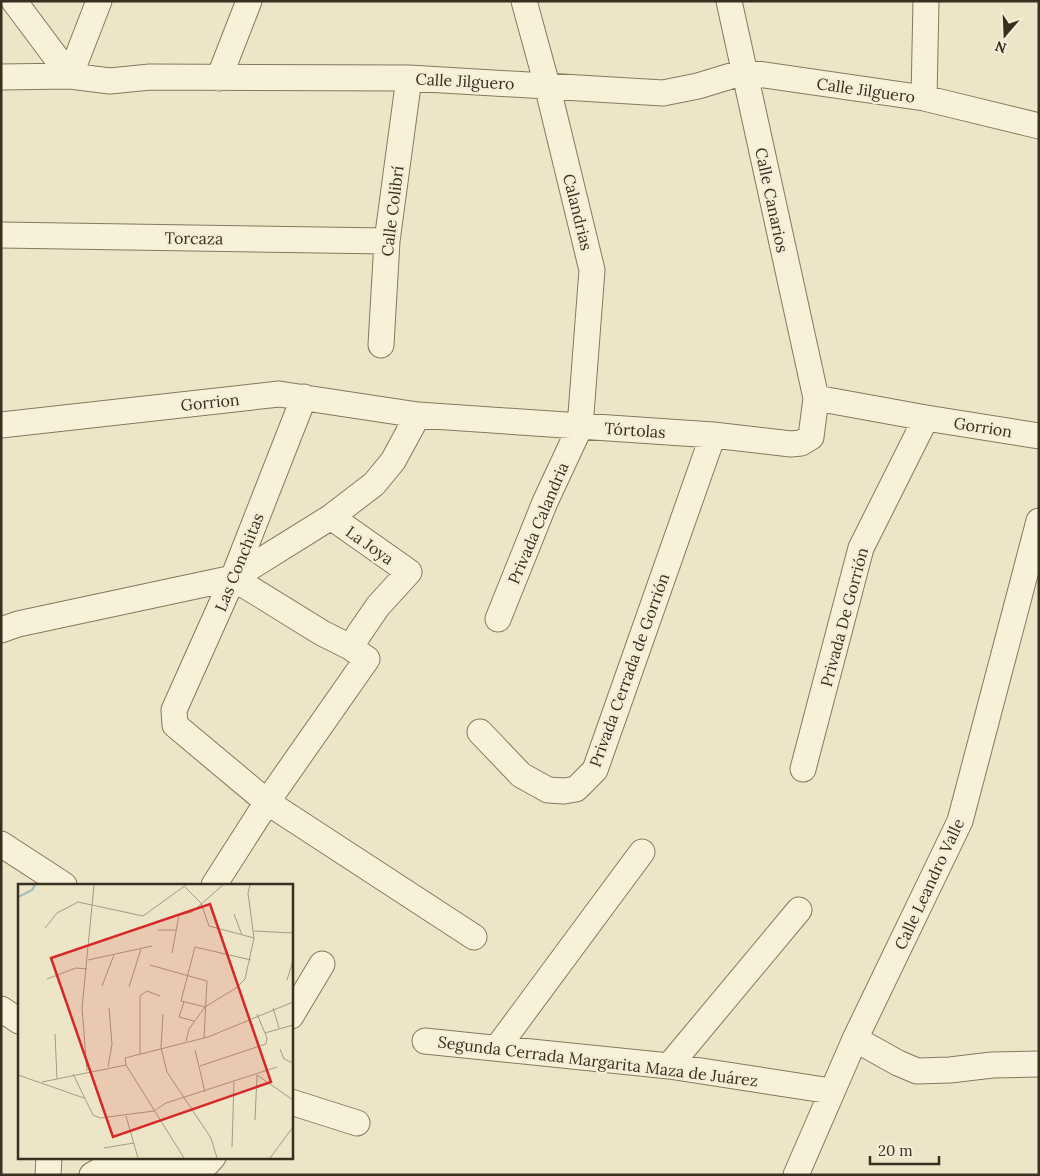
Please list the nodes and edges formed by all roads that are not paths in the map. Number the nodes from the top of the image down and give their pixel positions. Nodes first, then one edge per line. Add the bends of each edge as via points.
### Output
1 (14, 1) edge
2 (99, 1) edge
3 (249, 1) edge
4 (524, 1) edge
5 (728, 1) edge
6 (926, 1) edge
7 (744, 72) junction
8 (70, 76) junction
9 (1, 77) edge
10 (219, 78) junction
11 (409, 78) junction
12 (547, 85) junction
13 (924, 98) junction
14 (1039, 126) edge
15 (1, 235) edge
16 (387, 241) junction
17 (380, 345) dead end
18 (304, 397) junction
19 (816, 398) junction
20 (418, 415) junction
21 (926, 418) junction
22 (1, 425) edge
23 (580, 427) junction
24 (713, 435) junction
25 (1039, 436) edge
26 (331, 518) junction
27 (1039, 521) edge
28 (233, 578) junction
29 (498, 619) dead end
30 (1, 630) edge
31 (359, 653) junction
32 (480, 732) dead end
33 (803, 769) dead end
34 (267, 802) junction
35 (1, 844) edge
36 (642, 852) dead end
37 (62, 884) edge
38 (215, 884) edge
39 (799, 910) dead end
40 (474, 937) dead end
41 (322, 964) dead end
42 (1, 1009) edge
43 (292, 1014) edge
44 (18, 1019) edge
45 (854, 1038) junction
46 (425, 1040) dead end
47 (497, 1048) junction
48 (1039, 1064) edge
49 (669, 1066) junction
50 (831, 1091) junction
51 (292, 1102) edge
52 (357, 1123) dead end
53 (49, 1158) edge
54 (211, 1158) edge
55 (48, 1175) edge
56 (92, 1175) edge
57 (796, 1175) edge

1 - 8 street
2 - 8 street
3 - 10 street
4 - 12 street, Calandrias
5 - 7 street, Calle Canarios
6 - 13 street
7 - 12 street, Calle Jilguero via 663,93
7 - 13 street, Calle Jilguero
7 - 19 street, Calle Canarios
8 - 9 street, Calle Jilguero
8 - 10 street, Calle Jilguero via 110,81 150,77
10 - 11 street, Calle Jilguero
11 - 12 street, Calle Jilguero
11 - 16 street, Calle Colibrí
12 - 23 street, Calandrias via 592,270
13 - 14 street, Calle Jilguero
15 - 16 street, Torcaza
16 - 17 street, Calle Colibrí
18 - 20 street, Gorrion
18 - 22 street, Gorrion via 278,394
18 - 28 street, Las Conchitas
19 - 21 street, Gorrion
19 - 24 street, Tórtolas via 811,437 801,443
20 - 23 street, Tórtolas
20 - 26 street via 384,474
21 - 25 street, Gorrion
21 - 33 street, Privada De Gorrión via 861,548
23 - 24 street, Tórtolas
23 - 29 street, Privada Calandria via 545,502
24 - 32 street, Privada Cerrada de Gorrión via 595,770 576,789 548,790 521,775
26 - 28 street
26 - 31 street, La Joya via 409,572 378,606
27 - 45 street, Calle Leandro Valle via 960,821
28 - 30 street
28 - 31 street
28 - 34 street, Las Conchitas via 174,710 175,725
31 - 34 street
34 - 38 street
34 - 40 street
35 - 37 street
36 - 47 street
39 - 49 street
41 - 43 street
42 - 44 street
45 - 48 street via 917,1071
45 - 50 street, Calle Leandro Valle
46 - 47 street, Segunda Cerrada Margarita Maza de Juárez
47 - 49 street, Segunda Cerrada Margarita Maza de Juárez
49 - 50 street, Segunda Cerrada Margarita Maza de Juárez
50 - 57 street, Calle Leandro Valle
51 - 52 street
53 - 55 street
54 - 56 street via 201,1170 123,1161

